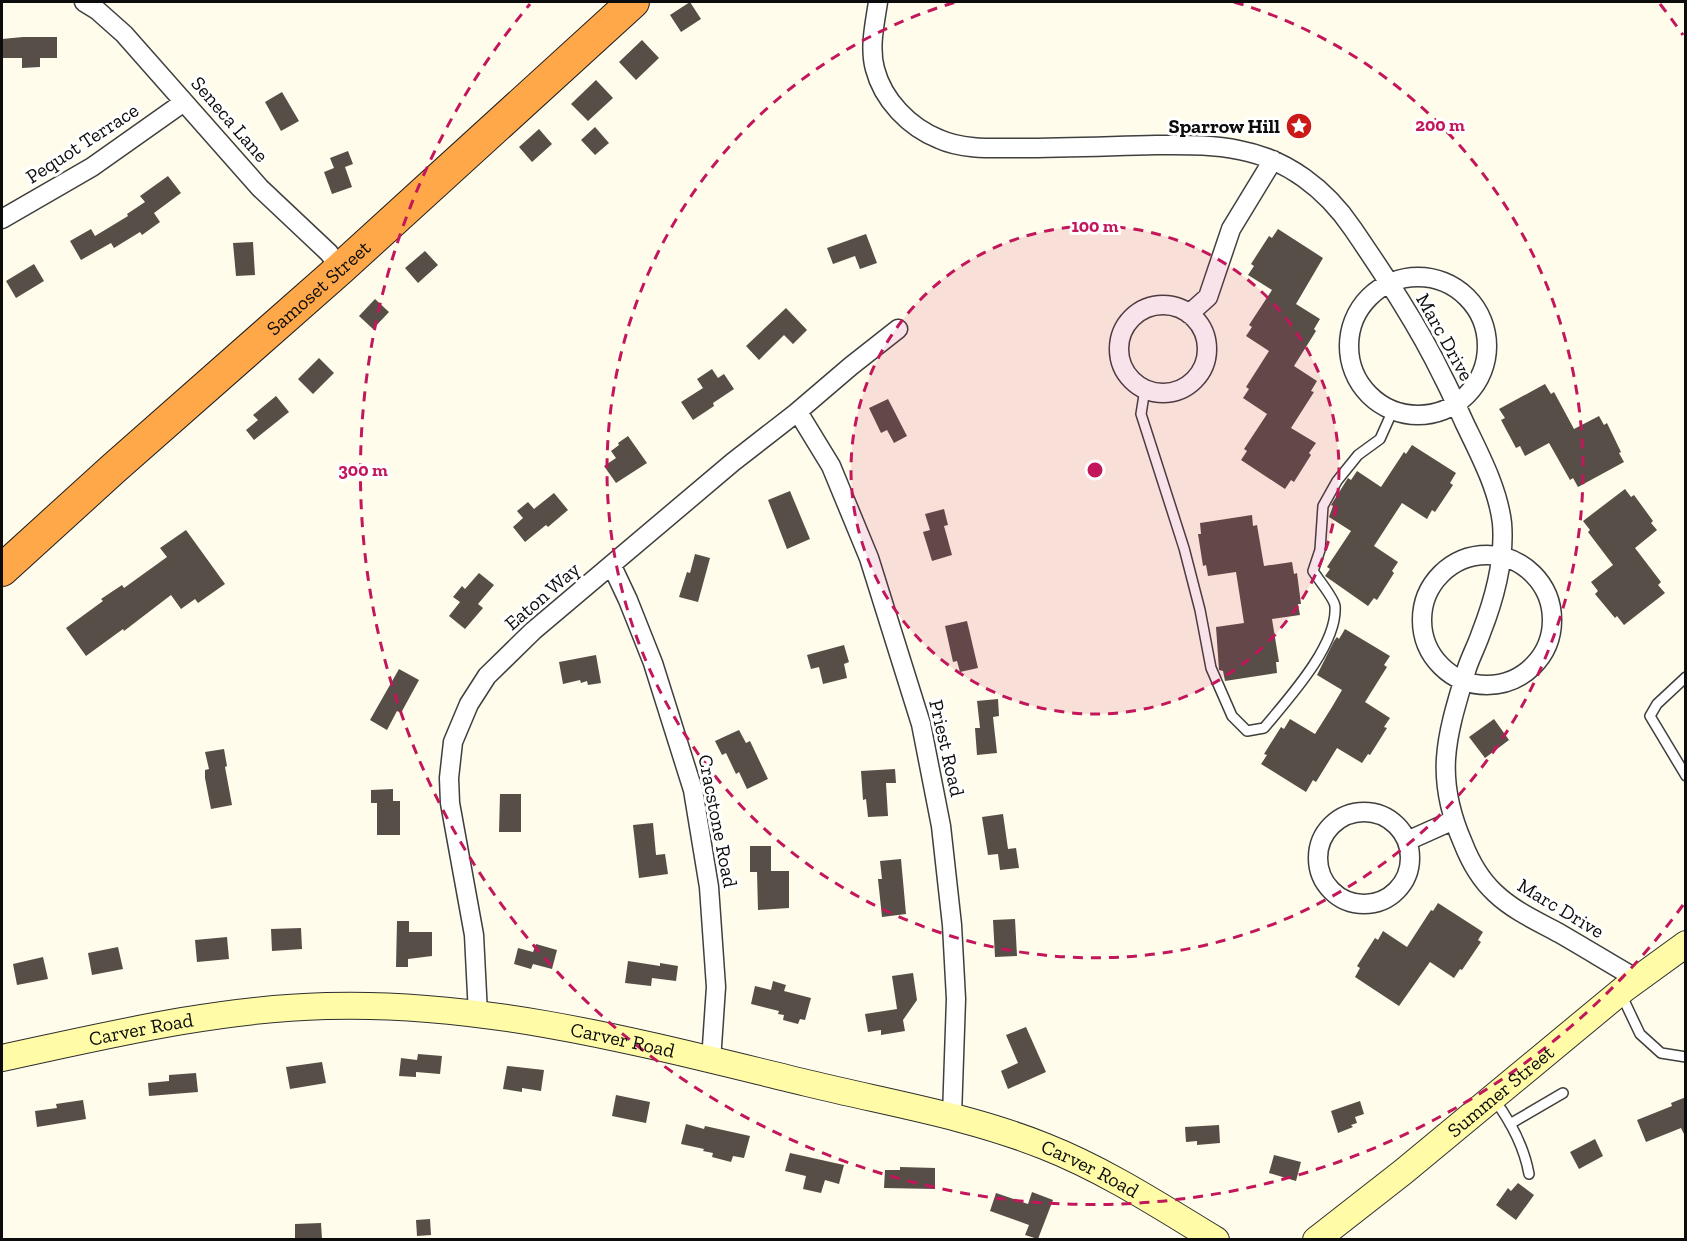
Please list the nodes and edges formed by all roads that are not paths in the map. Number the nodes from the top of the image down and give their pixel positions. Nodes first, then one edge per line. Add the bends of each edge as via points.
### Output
1 (84, 2) edge
2 (604, 2) edge
3 (633, 2) edge
4 (878, 2) edge
5 (184, 102) junction
6 (1274, 160) junction
7 (2, 219) edge
8 (335, 261) junction
9 (1388, 283) junction
10 (1189, 314) junction
11 (898, 329) dead end
12 (1145, 389) junction
13 (1456, 404) junction
14 (1393, 410) junction
15 (798, 412) junction
16 (2, 543) edge
17 (1500, 556) junction
18 (612, 566) junction
19 (2, 570) edge
20 (1686, 677) edge
21 (1464, 682) junction
22 (1686, 776) edge
23 (1454, 820) junction
24 (1407, 841) junction
25 (1686, 944) edge
26 (1629, 986) junction
27 (478, 1014) junction
28 (1686, 1056) edge
29 (2, 1058) edge
30 (711, 1061) junction
31 (1563, 1093) dead end
32 (1493, 1097) junction
33 (952, 1116) junction
34 (1510, 1124) junction
35 (1529, 1174) dead end
36 (1216, 1239) edge
37 (1316, 1239) edge

1 - 5 street, Seneca Lane via 124,34
2 - 8 highway, Samoset Street
3 - 8 highway, Samoset Street
4 - 6 street, Marc Drive via 872,44 879,80 909,121 940,140 963,146 1012,148 1204,145 1238,149
5 - 7 street, Pequot Terrace via 92,167
5 - 8 street, Seneca Lane via 260,188
6 - 9 street, Marc Drive via 1304,177 1331,201
6 - 10 street via 1230,229 1208,297
8 - 16 highway, Samoset Street
8 - 19 highway, Samoset Street
9 - 13 street, Marc Drive
9 - 13 street via 1422,276 1439,279 1462,292 1479,312 1486,328 1486,363 1480,379
9 - 14 street via 1361,306 1353,322 1349,348 1355,374 1364,389
10 - 12 street via 1200,326 1206,342 1206,359 1198,375 1178,390 1162,393
10 - 12 street via 1161,305 1142,310 1127,323 1119,341 1120,360 1129,378
11 - 15 street, Eaton Way
12 - 14 lane via 1141,414 1184,548 1211,668 1232,716 1247,731 1264,728 1309,673 1334,627 1335,603 1313,571 1320,550 1323,506 1358,455 1380,439
13 - 14 street via 1425,415
13 - 17 street, Marc Drive via 1495,493 1502,522
15 - 18 street, Eaton Way
15 - 33 street, Priest Road via 831,466 869,558 921,724 941,826 952,925 956,999
17 - 21 street, Marc Drive via 1494,592
17 - 21 street via 1470,557 1456,562 1426,595 1421,624 1430,653 1439,665
17 - 21 street via 1527,568 1545,589 1553,617 1548,645 1532,669 1520,677 1493,686
18 - 27 street, Eaton Way via 533,631 487,676 469,704 453,742 450,803 474,935
18 - 30 street, Cracstone Road via 653,663 693,790 709,887 716,987
20 - 22 lane via 1650,716
21 - 23 street, Marc Drive via 1455,704 1444,772
23 - 24 street
23 - 26 street, Marc Drive via 1466,852 1494,892
24 - 24 street via 1408,874 1395,893 1375,903 1353,903 1342,898 1321,873 1321,844 1330,828 1345,817 1363,812 1381,816 1397,826
25 - 26 street, Summer Street
26 - 28 lane via 1641,1034 1661,1053
26 - 32 street, Summer Street
27 - 29 street, Carver Road via 380,1006 279,1008 185,1019
27 - 30 street, Carver Road via 550,1025
30 - 33 street, Carver Road
31 - 34 lane
32 - 34 lane
32 - 37 street, Summer Street
33 - 36 street, Carver Road via 1073,1158
34 - 35 lane

